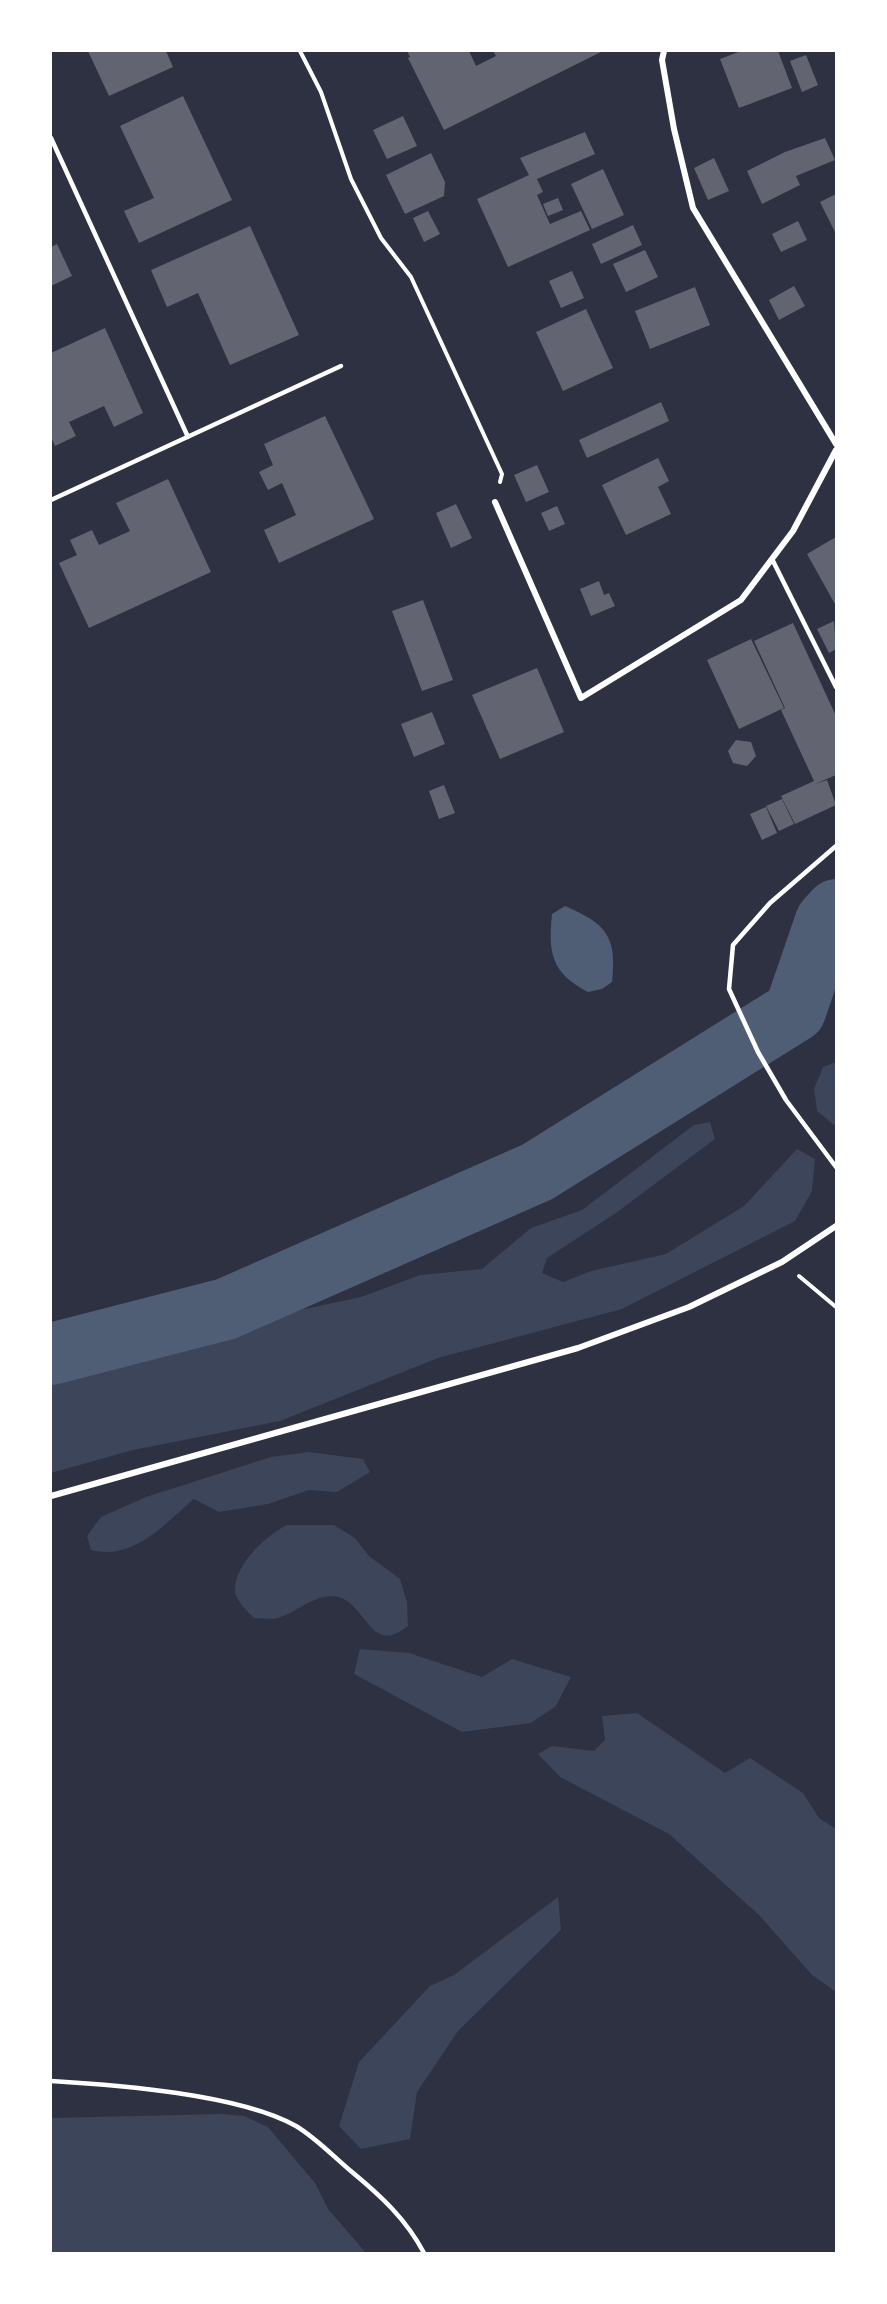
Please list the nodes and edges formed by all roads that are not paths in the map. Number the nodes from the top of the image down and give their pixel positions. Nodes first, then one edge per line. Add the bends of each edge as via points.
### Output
1 (664, 51) edge
2 (51, 138) edge
3 (341, 366) dead end
4 (188, 436) junction
5 (836, 444) edge
6 (836, 450) edge
7 (51, 500) edge
8 (495, 502) road end
9 (772, 559) junction
10 (836, 687) edge
11 (836, 846) edge
12 (836, 1167) edge
13 (836, 1226) edge
14 (51, 1496) edge
15 (51, 2081) edge
16 (424, 2253) edge

1 - 5 street via 662,60 674,129 693,208
2 - 4 lane
3 - 4 lane
4 - 7 lane
6 - 9 street via 793,531
8 - 9 street via 581,698 741,600
9 - 10 lane
11 - 12 lane via 770,903 733,945 729,988 763,1062
13 - 14 street via 782,1262 689,1307 578,1348
15 - 16 lane via 206,2098 272,2115 297,2127 378,2194 402,2218

